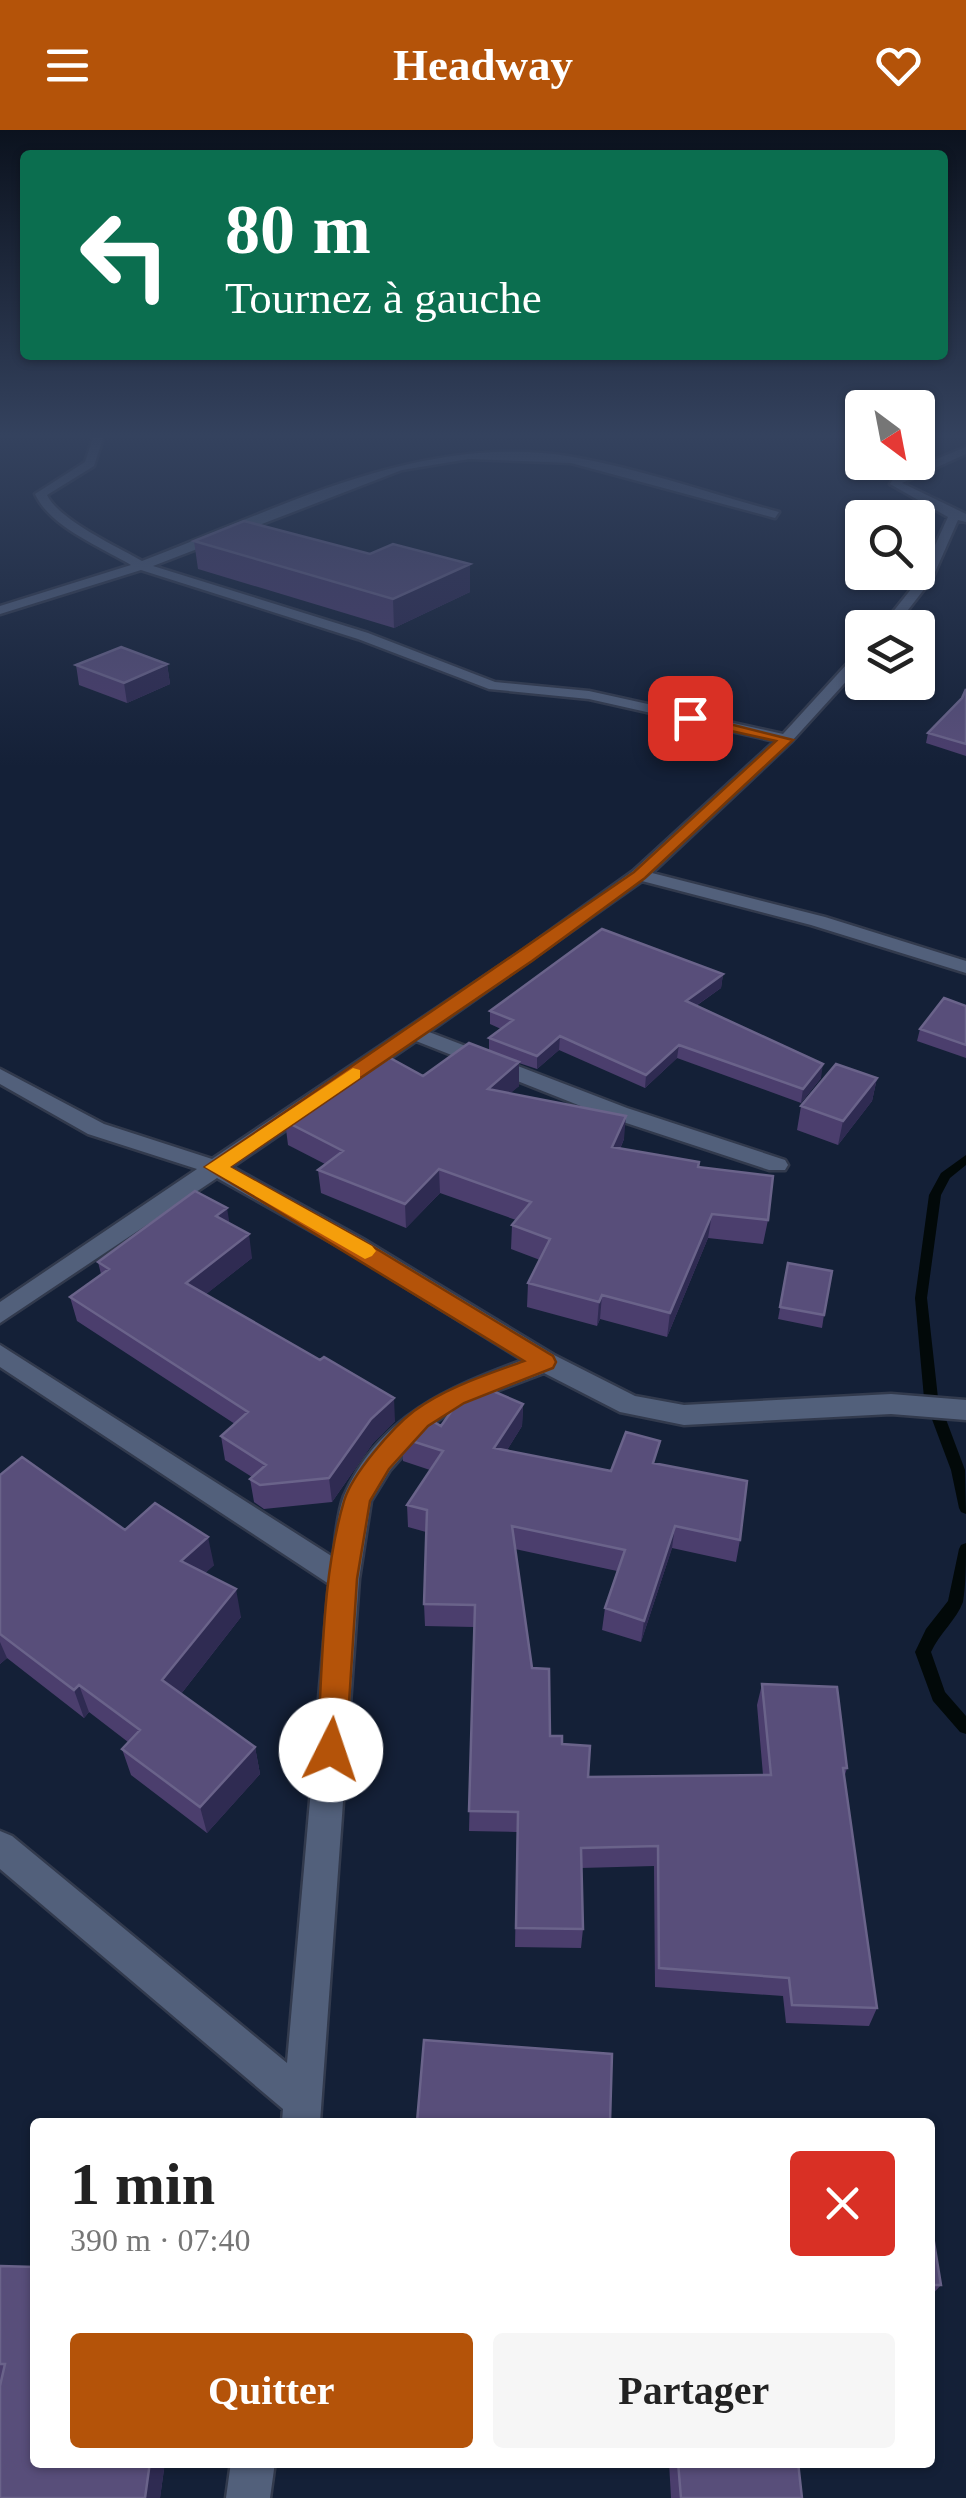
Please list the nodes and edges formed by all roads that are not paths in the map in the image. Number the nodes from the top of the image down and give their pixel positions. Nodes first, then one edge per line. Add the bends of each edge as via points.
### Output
1 (107, 546) edge
2 (194, 546) edge
3 (944, 546) edge
4 (141, 566) junction
5 (0, 610) edge
6 (901, 610) edge
7 (845, 675) edge
8 (786, 740) junction
9 (639, 875) junction
10 (966, 967) edge
11 (414, 1033) junction
12 (0, 1075) edge
13 (777, 1164) dead end
14 (215, 1167) junction
15 (0, 1314) edge
16 (0, 1354) edge
17 (544, 1362) junction
18 (966, 1410) edge
19 (344, 1579) junction
20 (0, 1847) edge
21 (303, 2112) edge
22 (252, 2468) edge
23 (248, 2498) edge

1 - 4 street
2 - 4 street
3 - 6 street
4 - 5 street
4 - 8 street via 364,636 494,686 588,696
7 - 8 street
8 - 9 street
9 - 10 street
9 - 11 street
11 - 13 street via 619,1113
11 - 14 street
12 - 14 street via 96,1129
14 - 15 street
14 - 17 street
16 - 19 street
17 - 18 street via 629,1404 684,1414 891,1404
17 - 19 street via 456,1396 419,1420 380,1462 357,1499
19 - 21 street
20 - 21 street
22 - 23 street

